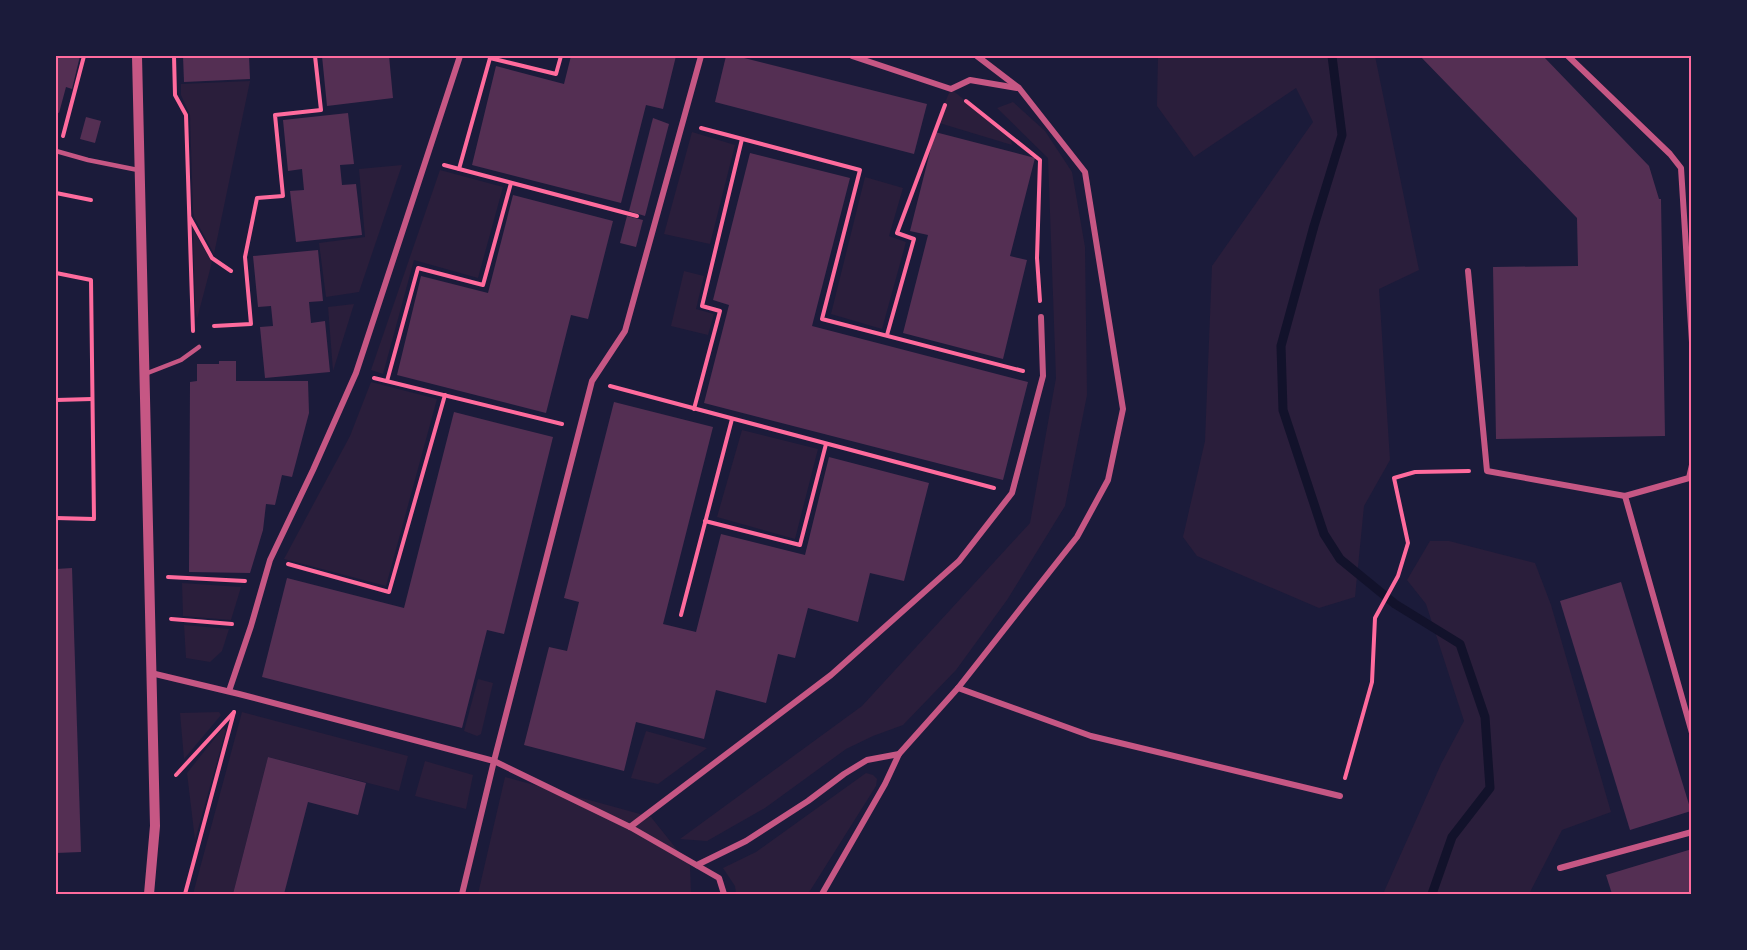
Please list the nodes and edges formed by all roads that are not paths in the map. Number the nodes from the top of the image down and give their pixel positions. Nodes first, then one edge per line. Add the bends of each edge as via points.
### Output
1 (137, 56) edge
2 (460, 56) edge
3 (702, 56) edge
4 (852, 56) edge
5 (977, 56) edge
6 (1568, 56) edge
7 (1018, 88) junction
8 (57, 152) edge
9 (139, 170) junction
10 (1468, 271) dead end
11 (1041, 317) road end
12 (1692, 342) edge
13 (197, 348) road end
14 (145, 374) junction
15 (1692, 465) edge
16 (1625, 496) junction
17 (151, 673) junction
18 (958, 688) junction
19 (229, 692) junction
20 (1692, 733) edge
21 (899, 754) junction
22 (494, 761) junction
23 (1340, 796) road end
24 (630, 827) junction
25 (1692, 832) edge
26 (697, 865) junction
27 (1560, 868) dead end
28 (149, 894) edge
29 (462, 894) edge
30 (724, 894) edge
31 (822, 894) edge

1 - 9 street
2 - 19 street via 356,373 270,560
3 - 22 street via 625,331 592,381
4 - 7 street via 951,89 970,80
5 - 7 street
6 - 12 street via 1681,168
7 - 18 street via 1085,172 1123,409 1108,480 1077,537
8 - 9 lane
9 - 14 street
10 - 16 street via 1486,471
11 - 24 street via 1043,376 1012,493 959,561 831,675
13 - 14 lane via 181,360
14 - 17 street
15 - 16 street via 1689,478
16 - 20 street
17 - 19 street
17 - 28 street via 155,826
18 - 21 street
18 - 23 street via 1091,736
19 - 22 street
21 - 26 street via 867,760 754,836
21 - 31 street
22 - 24 street
22 - 29 street
24 - 26 street
25 - 27 street
26 - 30 street via 719,879

